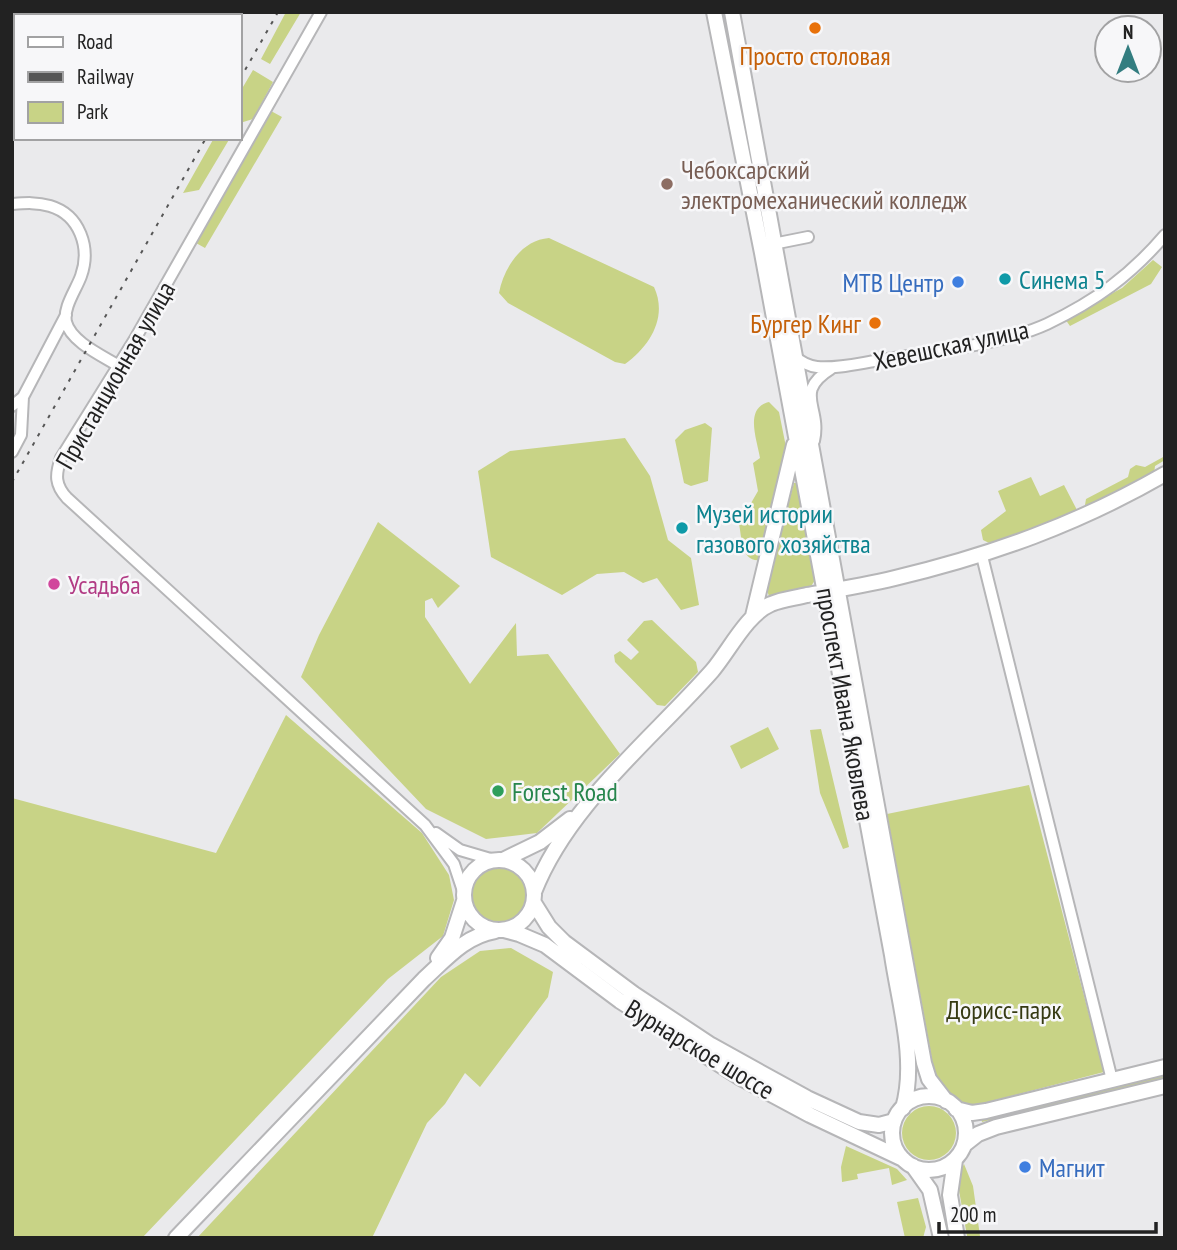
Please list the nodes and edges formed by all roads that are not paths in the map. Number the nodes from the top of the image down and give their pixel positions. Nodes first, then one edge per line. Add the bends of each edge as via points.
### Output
1 (321, 12) edge
2 (715, 12) edge
3 (732, 12) edge
4 (12, 204) edge
5 (1165, 235) edge
6 (808, 237) dead end
7 (773, 244) junction
8 (65, 330) junction
9 (794, 355) junction
10 (119, 366) junction
11 (832, 368) junction
12 (23, 397) junction
13 (12, 405) edge
14 (796, 437) junction
15 (812, 451) junction
16 (12, 452) edge
17 (1165, 474) edge
18 (982, 555) junction
19 (831, 591) junction
20 (753, 616) junction
21 (582, 810) junction
22 (425, 825) junction
23 (498, 860) junction
24 (464, 897) junction
25 (534, 898) junction
26 (499, 931) junction
27 (424, 979) junction
28 (637, 1004) junction
29 (1165, 1067) edge
30 (742, 1071) junction
31 (1112, 1080) junction
32 (1165, 1086) edge
33 (951, 1105) junction
34 (903, 1108) junction
35 (894, 1121) junction
36 (964, 1145) junction
37 (955, 1160) junction
38 (908, 1163) junction
39 (176, 1238) edge
40 (941, 1238) edge
41 (957, 1238) edge

1 - 10 street, Пристанционная улица
2 - 14 main road, проспект Ивана Яковлева
3 - 7 main road, проспект Ивана Яковлева
4 - 8 street via 52,207 70,217 78,228 85,261
5 - 11 street, Хевешская улица via 1118,283 1044,325 973,344
6 - 7 street
7 - 9 main road, проспект Ивана Яковлева
8 - 10 street
8 - 12 street
9 - 11 street via 807,365
9 - 15 main road, проспект Ивана Яковлева
10 - 22 street, Пристанционная улица via 61,458 56,478 60,491
11 - 15 street via 813,382 811,389 816,424
12 - 13 street
12 - 16 street, Пристанционная улица via 21,435
14 - 19 main road, проспект Ивана Яковлева
14 - 20 main road
15 - 19 main road, проспект Ивана Яковлева
17 - 18 main road via 1057,529
18 - 19 main road
18 - 31 street
19 - 20 main road via 771,604
19 - 33 main road, проспект Ивана Яковлева via 924,1063 929,1079
19 - 34 main road, проспект Ивана Яковлева via 903,1025 909,1075
20 - 21 main road via 713,670
21 - 23 main road via 540,842
21 - 25 main road via 557,845
22 - 23 street, Пристанционная улица via 460,849
22 - 24 street, Пристанционная улица via 454,864
23 - 24 main road via 470,874
23 - 25 main road via 514,863 528,874
24 - 26 main road via 477,923
24 - 27 main road via 452,938
25 - 26 main road via 523,922
25 - 28 main road, Вурнарское шоссе via 549,927
26 - 27 main road via 474,936
26 - 28 main road, Вурнарское шоссе via 545,945
27 - 39 main road
28 - 30 main road, Вурнарское шоссе
29 - 31 main road
30 - 35 main road, Вурнарское шоссе via 859,1122 879,1125
30 - 38 main road, Вурнарское шоссе via 810,1115
31 - 33 main road via 986,1111 972,1113
32 - 36 main road via 996,1127
33 - 34 main road via 928,1097
33 - 36 main road via 964,1122
34 - 35 main road
35 - 38 main road via 893,1142
36 - 37 main road
37 - 38 main road via 937,1169
37 - 41 main road via 950,1195
38 - 40 main road via 926,1182

